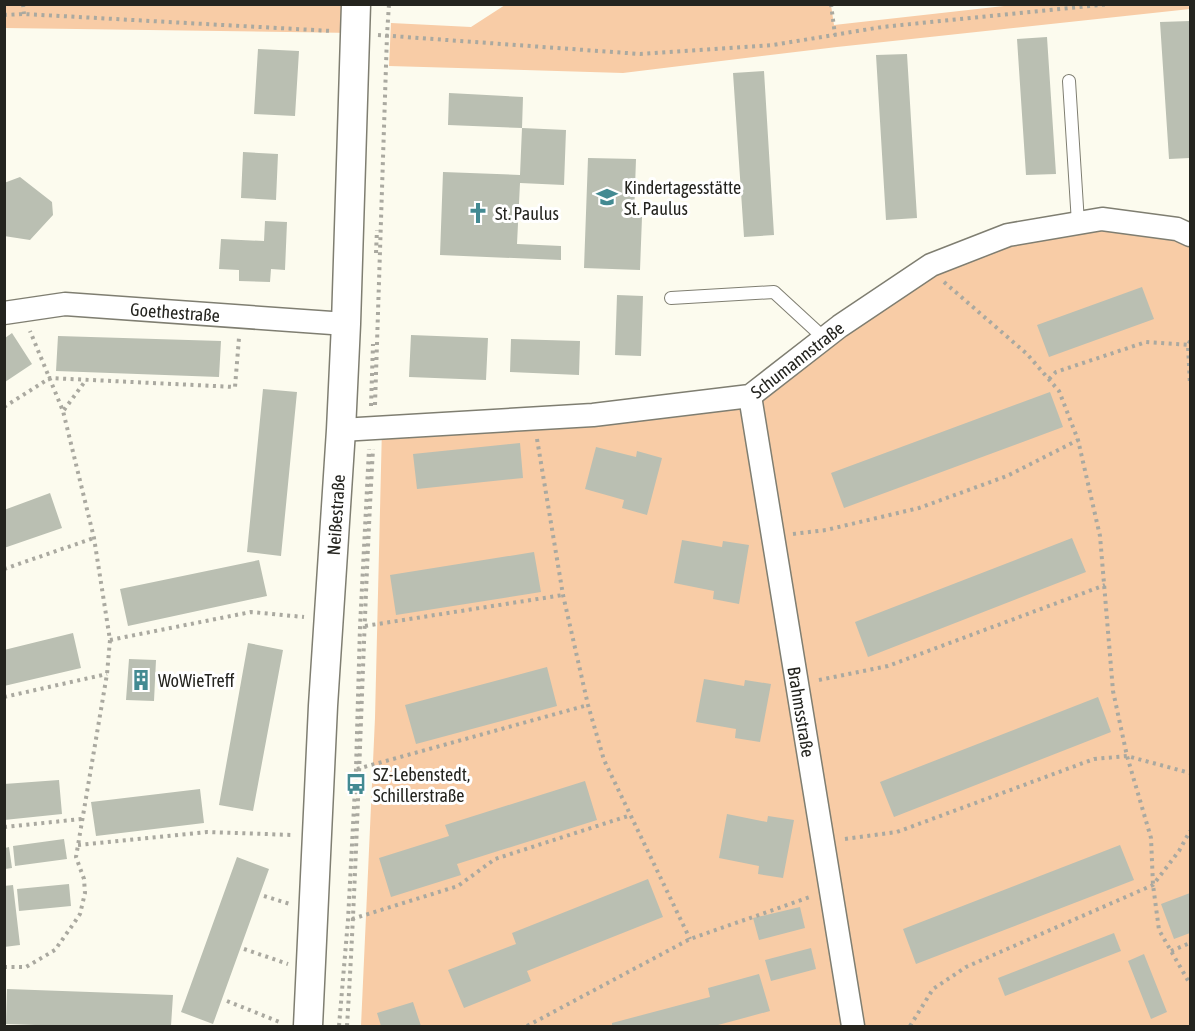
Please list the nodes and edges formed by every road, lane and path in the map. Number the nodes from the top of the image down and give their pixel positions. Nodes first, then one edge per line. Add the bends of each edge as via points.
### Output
1 (23, 4) edge
2 (356, 4) edge
3 (389, 4) edge
4 (831, 4) edge
5 (1109, 4) edge
6 (24, 14) junction
7 (4, 15) edge
8 (332, 31) dead end
9 (384, 35) junction
10 (835, 35) junction
11 (1069, 81) dead end
12 (1078, 223) junction
13 (1191, 235) edge
14 (931, 265) junction
15 (671, 298) dead end
16 (13, 312) edge
17 (240, 316) junction
18 (346, 324) junction
19 (824, 338) junction
20 (1190, 344) edge
21 (50, 378) junction
22 (1049, 379) junction
23 (86, 380) junction
24 (1191, 385) edge
25 (750, 396) junction
26 (4, 407) edge
27 (63, 411) junction
28 (534, 418) junction
29 (372, 428) junction
30 (341, 430) junction
31 (1078, 440) junction
32 (773, 537) junction
33 (93, 538) junction
34 (4, 569) edge
35 (1105, 585) junction
36 (562, 595) junction
37 (305, 617) dead end
38 (363, 626) junction
39 (110, 640) junction
40 (107, 674) junction
41 (797, 684) junction
42 (4, 697) edge
43 (588, 705) junction
44 (1127, 756) junction
45 (358, 769) junction
46 (1191, 773) edge
47 (631, 815) junction
48 (82, 819) junction
49 (4, 827) edge
50 (1191, 831) edge
51 (294, 835) dead end
52 (823, 842) junction
53 (78, 845) junction
54 (1153, 885) junction
55 (831, 890) junction
56 (264, 896) dead end
57 (291, 904) dead end
58 (354, 918) junction
59 (348, 920) junction
60 (690, 939) junction
61 (1191, 943) edge
62 (244, 949) dead end
63 (1171, 951) junction
64 (288, 964) dead end
65 (4, 967) edge
66 (1191, 984) edge
67 (227, 1001) dead end
68 (297, 1025) edge
69 (339, 1026) edge
70 (346, 1026) edge
71 (527, 1026) edge
72 (853, 1026) edge
73 (910, 1026) edge

1 - 6 path
2 - 18 street, Neißestraße
3 - 9 path
4 - 10 path
5 - 10 path
6 - 7 path
6 - 8 path
9 - 10 path via 640,54 773,45
9 - 29 path
11 - 12 lane
12 - 13 street, Schumannstraße via 1102,219 1177,229
12 - 14 street, Schumannstraße via 1008,235
14 - 19 street, Schumannstraße
14 - 22 path via 945,283 1028,354
15 - 19 lane via 774,292
16 - 17 street, Goethestraße via 65,304
16 - 21 path
17 - 18 street, Goethestraße
17 - 23 path via 235,387
18 - 30 street, Neißestraße
19 - 25 street, Schumannstraße
20 - 22 path via 1146,342 1056,372
20 - 24 path
21 - 23 path
21 - 26 path
21 - 27 path
22 - 31 path via 1059,391
23 - 27 path
25 - 28 street, Schumannstraße
25 - 32 street, Brahmsstraße
27 - 33 path
28 - 29 street, Schumannstraße
28 - 36 path
29 - 30 street, Schumannstraße
29 - 38 path
30 - 68 street, Neißestraße
31 - 32 path via 1007,476 919,508 826,530
31 - 35 path via 1100,536
32 - 41 street, Brahmsstraße
33 - 34 path
33 - 39 path
35 - 41 path via 888,666
35 - 44 path via 1113,691
36 - 38 path
36 - 43 path
37 - 39 path via 251,612
38 - 45 path
39 - 40 path
40 - 42 path
40 - 48 path
41 - 52 street, Brahmsstraße
43 - 45 path
43 - 47 path via 604,760
44 - 46 path
44 - 52 path via 1094,759 897,832
44 - 54 path via 1151,838
45 - 58 path
45 - 59 path
47 - 58 path via 495,859 458,885
47 - 60 path
48 - 49 path
48 - 53 path
50 - 54 path
51 - 53 path via 207,832
52 - 55 street, Brahmsstraße
53 - 65 path via 76,857 85,894 80,914 55,950 26,967
54 - 63 path via 1159,930
54 - 73 path via 966,967 933,989
55 - 60 path
55 - 72 street, Brahmsstraße
56 - 57 path
58 - 59 path
58 - 70 path
59 - 69 path
60 - 71 path
61 - 63 path
62 - 64 path
63 - 66 path
67 - 68 path

